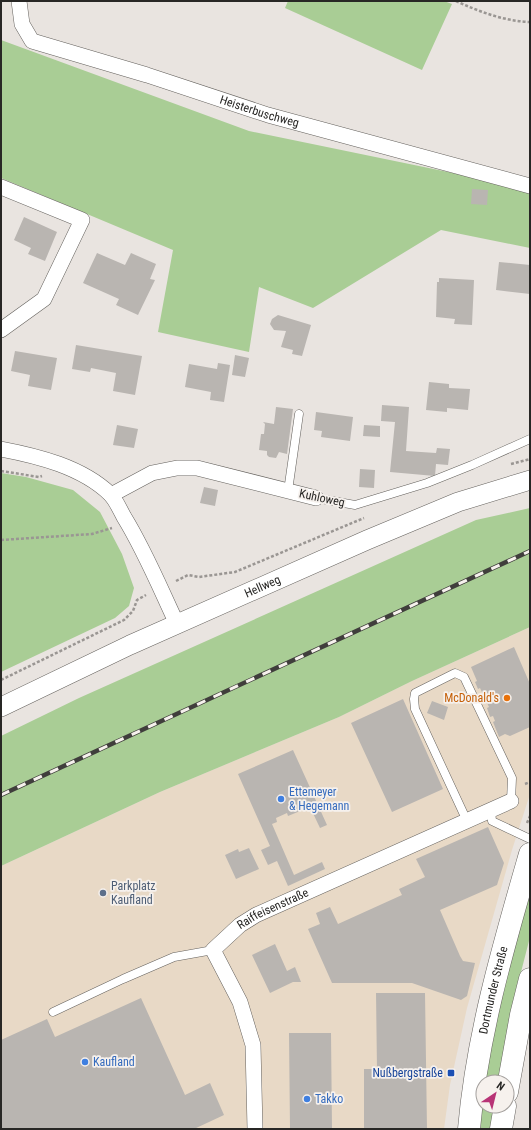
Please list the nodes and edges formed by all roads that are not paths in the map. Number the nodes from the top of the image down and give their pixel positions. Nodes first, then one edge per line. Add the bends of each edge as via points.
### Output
1 (19, 1) edge
2 (530, 186) edge
3 (1, 187) edge
4 (1, 330) edge
5 (298, 414) dead end
6 (530, 439) edge
7 (1, 449) edge
8 (530, 480) edge
9 (288, 491) junction
10 (110, 495) junction
11 (316, 498) joint
12 (177, 624) junction
13 (1, 707) edge
14 (511, 801) joint
15 (490, 810) junction
16 (467, 821) junction
17 (530, 839) edge
18 (530, 854) edge
19 (213, 950) junction
20 (530, 979) edge
21 (53, 1012) dead end
22 (510, 1074) edge
23 (504, 1114) edge
24 (255, 1129) edge
25 (469, 1129) edge
26 (501, 1129) edge

1 - 2 street, Heisterbuschweg via 22,24 32,41 268,115
3 - 4 street via 82,220 44,299
5 - 9 lane
6 - 11 lane, Kuhloweg via 427,483 355,505
7 - 10 street via 60,465 88,477
8 - 12 street, Hellweg via 458,502
9 - 10 street, Kuhloweg via 197,468 177,468 152,473
9 - 11 street, Kuhloweg
10 - 12 street via 140,545
12 - 13 street, Hellweg
14 - 15 street, Raiffeisenstraße
14 - 16 lane via 512,778 464,677 455,673 415,693 414,699 415,709
15 - 16 street, Raiffeisenstraße
15 - 17 lane via 492,821
16 - 19 street, Raiffeisenstraße via 256,915 240,924
18 - 25 main road, Dortmunder Straße via 488,1004 474,1077
19 - 21 lane via 174,957
19 - 24 street via 240,1002 253,1045
20 - 22 main road via 520,1015
23 - 26 main road

